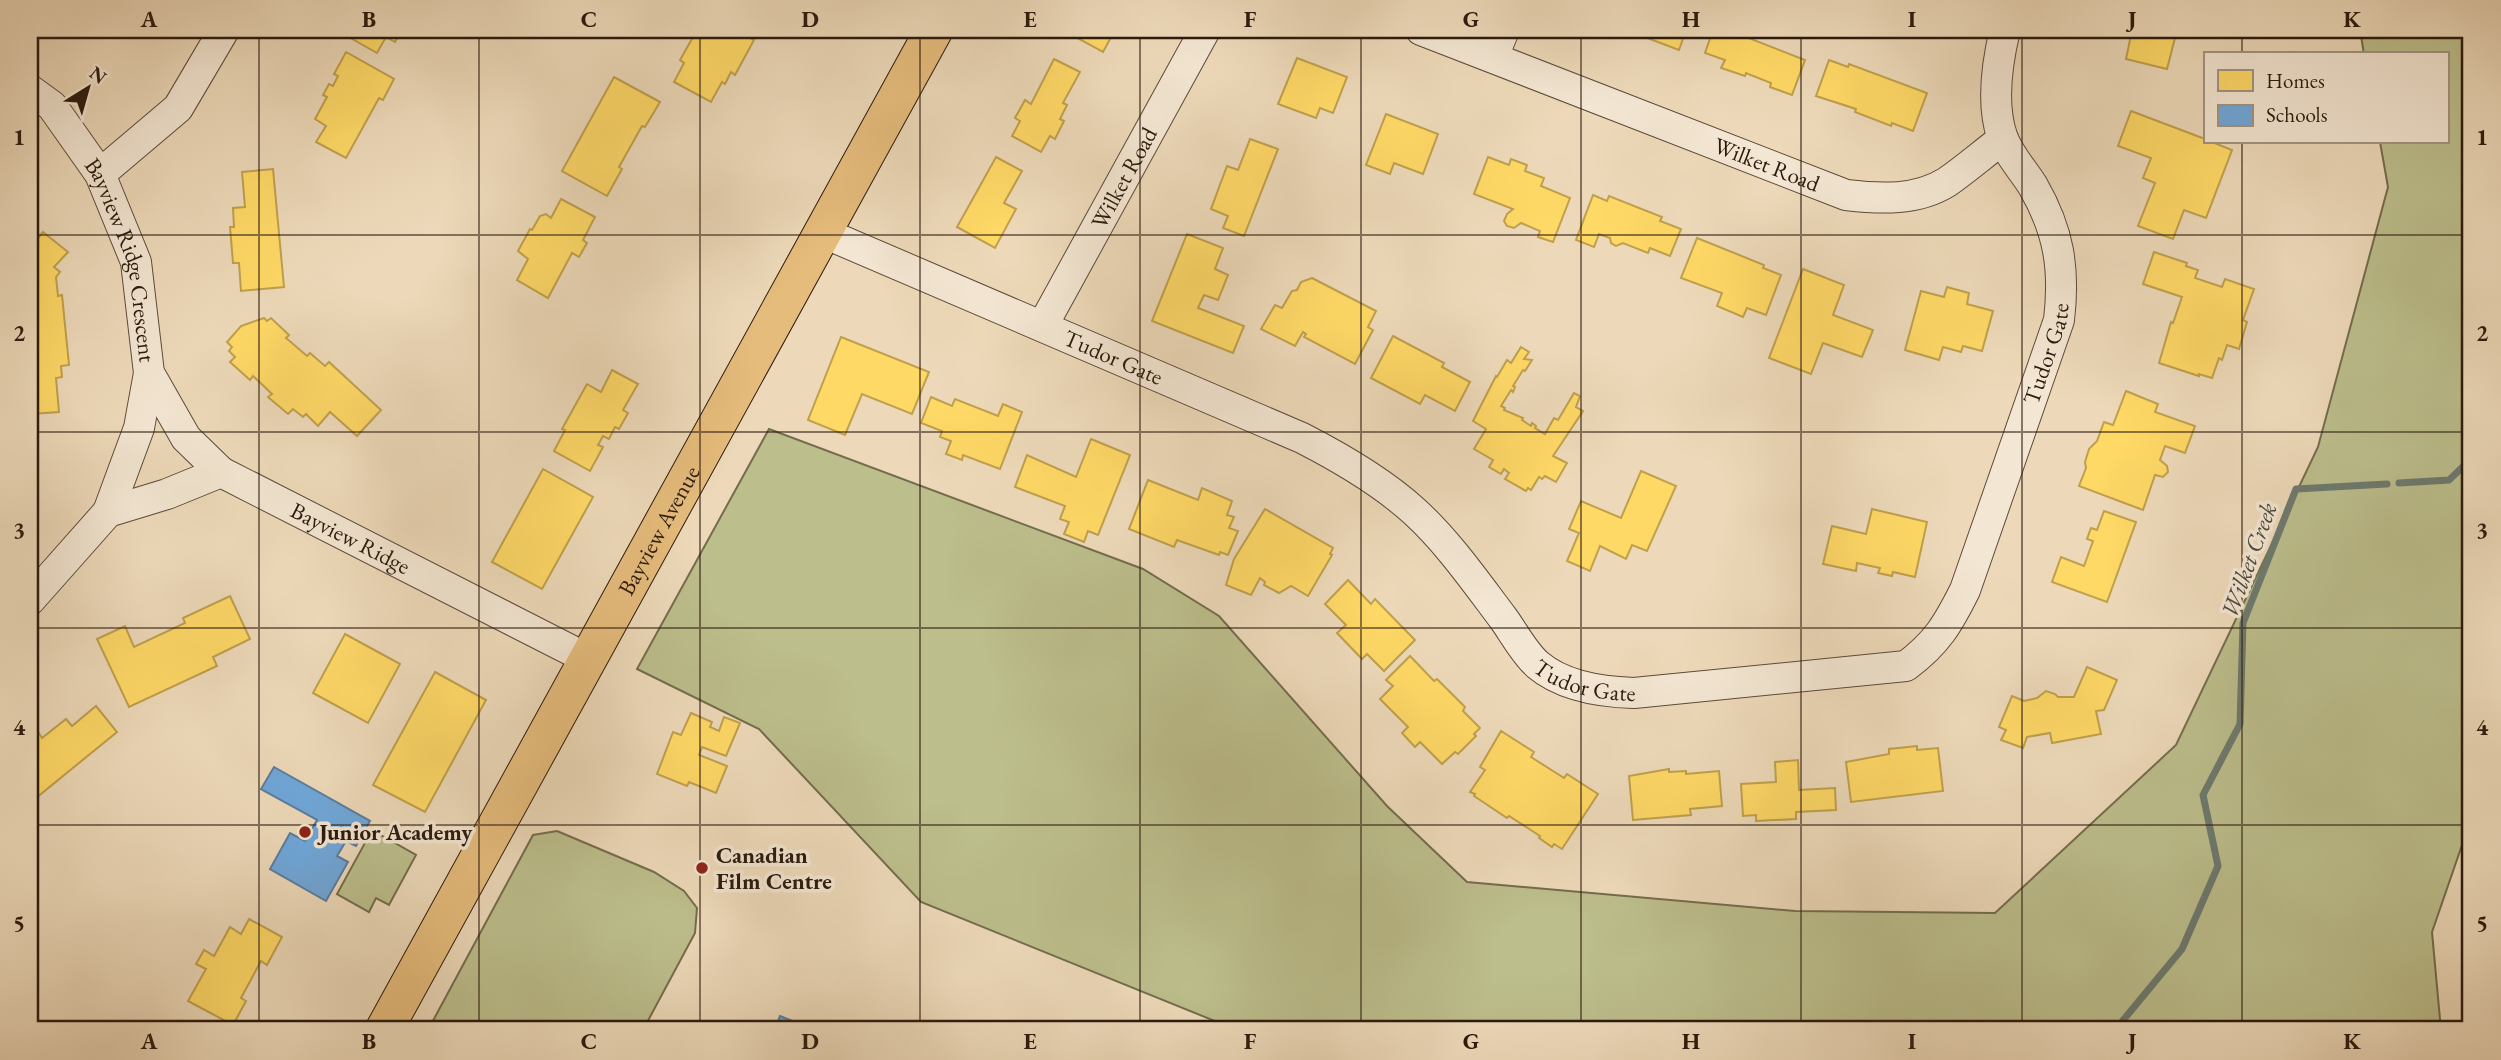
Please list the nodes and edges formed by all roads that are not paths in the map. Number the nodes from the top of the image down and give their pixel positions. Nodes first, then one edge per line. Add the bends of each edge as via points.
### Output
1 (224, 30) edge
2 (934, 30) edge
3 (1205, 30) edge
4 (1422, 30) edge
5 (2005, 30) edge
6 (1499, 43) edge
7 (30, 90) edge
8 (2003, 139) junction
9 (100, 174) junction
10 (824, 233) junction
11 (1043, 325) junction
12 (149, 373) junction
13 (221, 472) junction
14 (108, 512) junction
15 (30, 600) edge
16 (588, 659) junction
17 (384, 1030) edge

1 - 9 street via 178,108
2 - 10 main road, Bayview Avenue
3 - 11 street, Wilket Road
4 - 6 street, Wilket Road
5 - 8 street via 1996,106
6 - 8 street, Wilket Road via 1846,195 1881,199 1912,195 1945,183
7 - 9 street, Bayview Ridge Crescent via 52,106
8 - 11 street, Tudor Gate via 2042,203 2057,238 2063,285 2059,320 1965,590 1948,624 1927,650 1906,666 1634,693 1602,692 1561,679 1538,665 1469,573 1414,511 1369,477 1302,438
9 - 12 street, Bayview Ridge Crescent via 136,262
10 - 11 street, Tudor Gate
10 - 16 main road, Bayview Avenue
12 - 13 street, Bayview Ridge Crescent via 186,438
12 - 14 street via 139,428
13 - 14 street
13 - 16 street, Bayview Ridge
14 - 15 street
16 - 17 main road, Bayview Avenue

